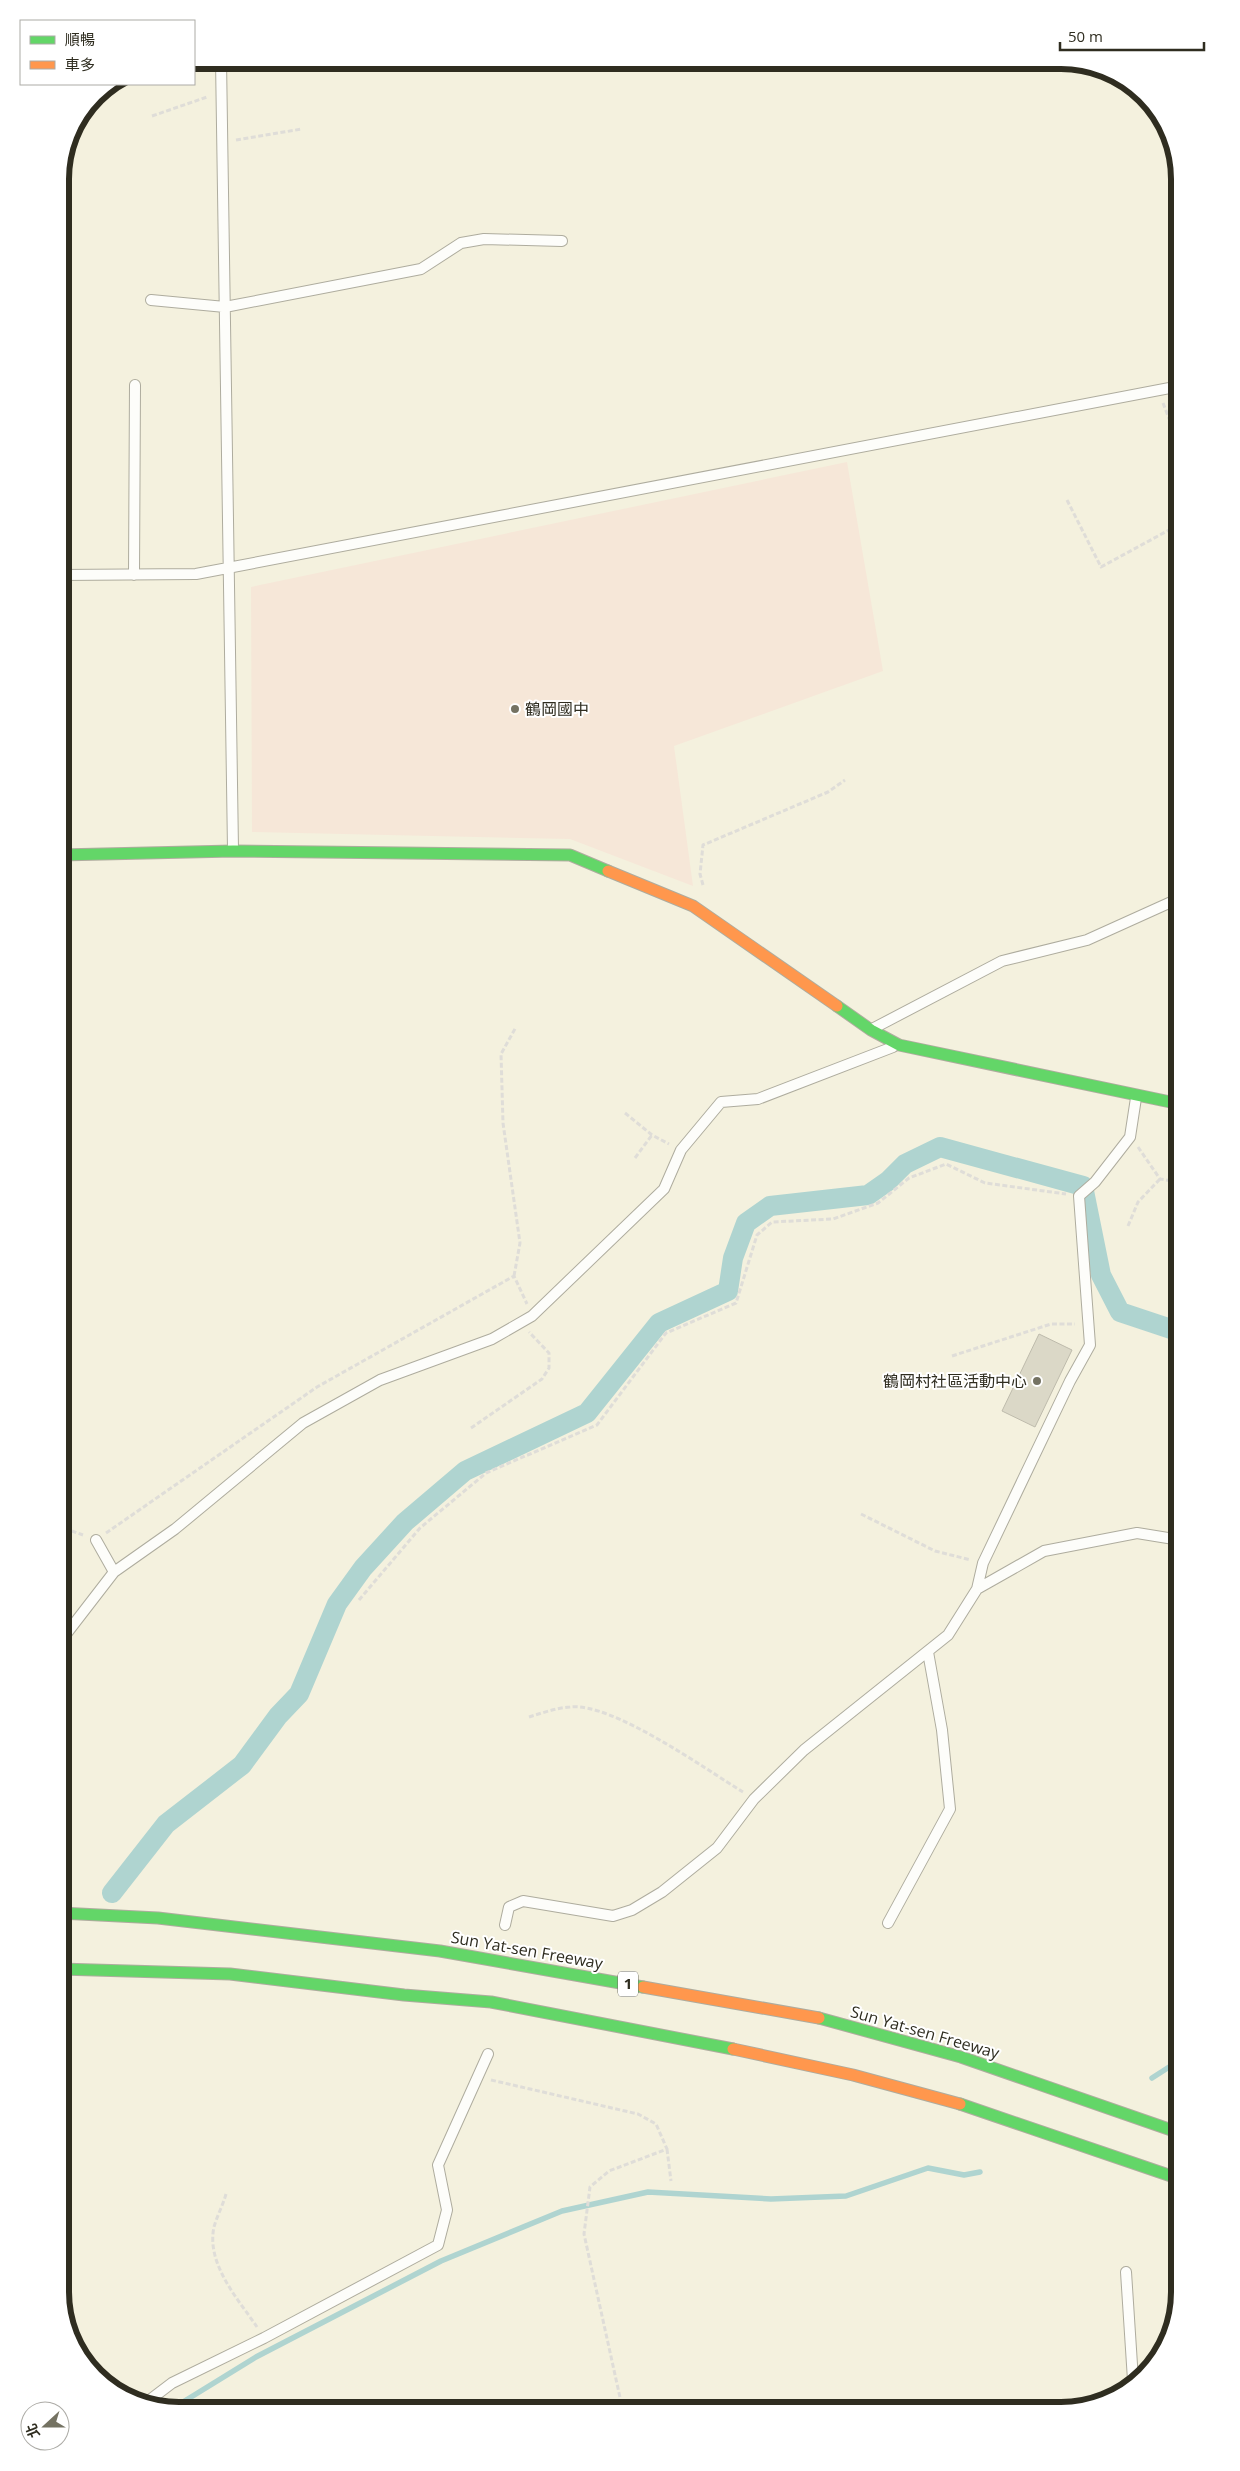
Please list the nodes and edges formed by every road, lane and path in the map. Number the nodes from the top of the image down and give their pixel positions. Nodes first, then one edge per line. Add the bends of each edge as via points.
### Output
1 (221, 69) edge
2 (222, 92) junction
3 (152, 116) dead end
4 (302, 129) dead end
5 (222, 142) junction
6 (562, 241) dead end
7 (151, 300) dead end
8 (225, 307) junction
9 (135, 385) dead end
10 (1171, 388) edge
11 (1158, 390) junction
12 (1171, 424) edge
13 (1067, 500) dead end
14 (1171, 529) edge
15 (228, 569) junction
16 (69, 575) edge
17 (134, 575) junction
18 (845, 780) dead end
19 (232, 851) junction
20 (69, 855) edge
21 (1171, 902) edge
22 (693, 906) junction
23 (516, 1027) dead end
24 (871, 1030) junction
25 (899, 1045) junction
26 (1136, 1096) junction
27 (1171, 1102) edge
28 (625, 1113) dead end
29 (652, 1135) junction
30 (1130, 1137) junction
31 (681, 1150) junction
32 (635, 1158) dead end
33 (1160, 1179) junction
34 (1171, 1181) edge
35 (1079, 1196) junction
36 (1128, 1226) dead end
37 (514, 1276) junction
38 (532, 1316) junction
39 (520, 1322) junction
40 (1088, 1324) junction
41 (952, 1356) dead end
42 (471, 1428) dead end
43 (861, 1514) dead end
44 (69, 1523) edge
45 (1171, 1539) edge
46 (96, 1540) junction
47 (983, 1563) junction
48 (114, 1572) junction
49 (977, 1589) junction
50 (359, 1600) dead end
51 (69, 1630) edge
52 (928, 1652) junction
53 (529, 1717) dead end
54 (754, 1799) junction
55 (69, 1913) edge
56 (888, 1923) dead end
57 (505, 1925) dead end
58 (69, 1969) edge
59 (488, 2054) dead end
60 (477, 2078) junction
61 (1171, 2130) edge
62 (667, 2149) junction
63 (1171, 2176) edge
64 (671, 2181) dead end
65 (226, 2194) dead end
66 (1126, 2272) dead end
67 (264, 2338) junction
68 (1133, 2376) edge
69 (152, 2398) edge
70 (621, 2402) edge

1 - 2 lane
2 - 3 path
2 - 5 lane
4 - 5 path
5 - 8 lane
6 - 8 lane via 484,239 461,243 421,269
7 - 8 lane
8 - 15 lane
9 - 17 lane
10 - 11 lane
11 - 12 path
11 - 15 lane
13 - 14 path via 1101,567
15 - 17 lane via 196,574
15 - 19 lane
16 - 17 lane
18 - 22 path via 828,792 703,845 700,874 705,892
19 - 20 main road
19 - 22 main road via 570,855
21 - 24 lane via 1087,940 1002,961
22 - 24 main road
23 - 37 path via 501,1054 503,1123 520,1243
24 - 25 main road
25 - 26 main road
25 - 31 lane via 758,1098 721,1102
26 - 27 main road
26 - 30 lane
28 - 29 path
29 - 31 path
29 - 32 path
30 - 33 path
30 - 35 lane via 1095,1182
31 - 38 lane via 664,1189
33 - 34 path
33 - 36 path via 1138,1202
35 - 40 lane
35 - 50 path via 985,1182 946,1164 908,1178 878,1203 833,1219 772,1222 757,1235 736,1303 666,1333 597,1425 486,1474 420,1528
37 - 38 path
37 - 46 path via 317,1387
38 - 39 lane
39 - 42 path via 549,1353 549,1368 542,1379
39 - 48 lane via 492,1339 380,1380 303,1423 175,1529
40 - 41 path via 1051,1324
40 - 47 lane via 1090,1346
43 - 47 path via 935,1551
44 - 46 path via 72,1530
45 - 49 lane via 1137,1533 1044,1550
46 - 48 lane
47 - 49 lane
48 - 51 lane
49 - 52 lane via 948,1635
52 - 54 lane via 804,1750
52 - 56 lane via 942,1730 950,1809
53 - 54 path via 570,1706 595,1709 623,1719
54 - 57 lane via 717,1848 662,1892 632,1910 613,1916 523,1901 509,1907
55 - 61 main road, Sun Yat-sen Freeway / 1 via 158,1918 440,1951 814,2017 961,2057
58 - 63 main road via 230,1974 492,2002 853,2075 972,2107
59 - 60 lane
60 - 62 path via 638,2114 656,2124
60 - 67 lane via 438,2165 447,2210 438,2245
62 - 64 path
62 - 70 path via 609,2171 590,2187 584,2234
65 - 67 path via 214,2228 214,2247 222,2276
66 - 68 lane
67 - 69 lane via 172,2382

